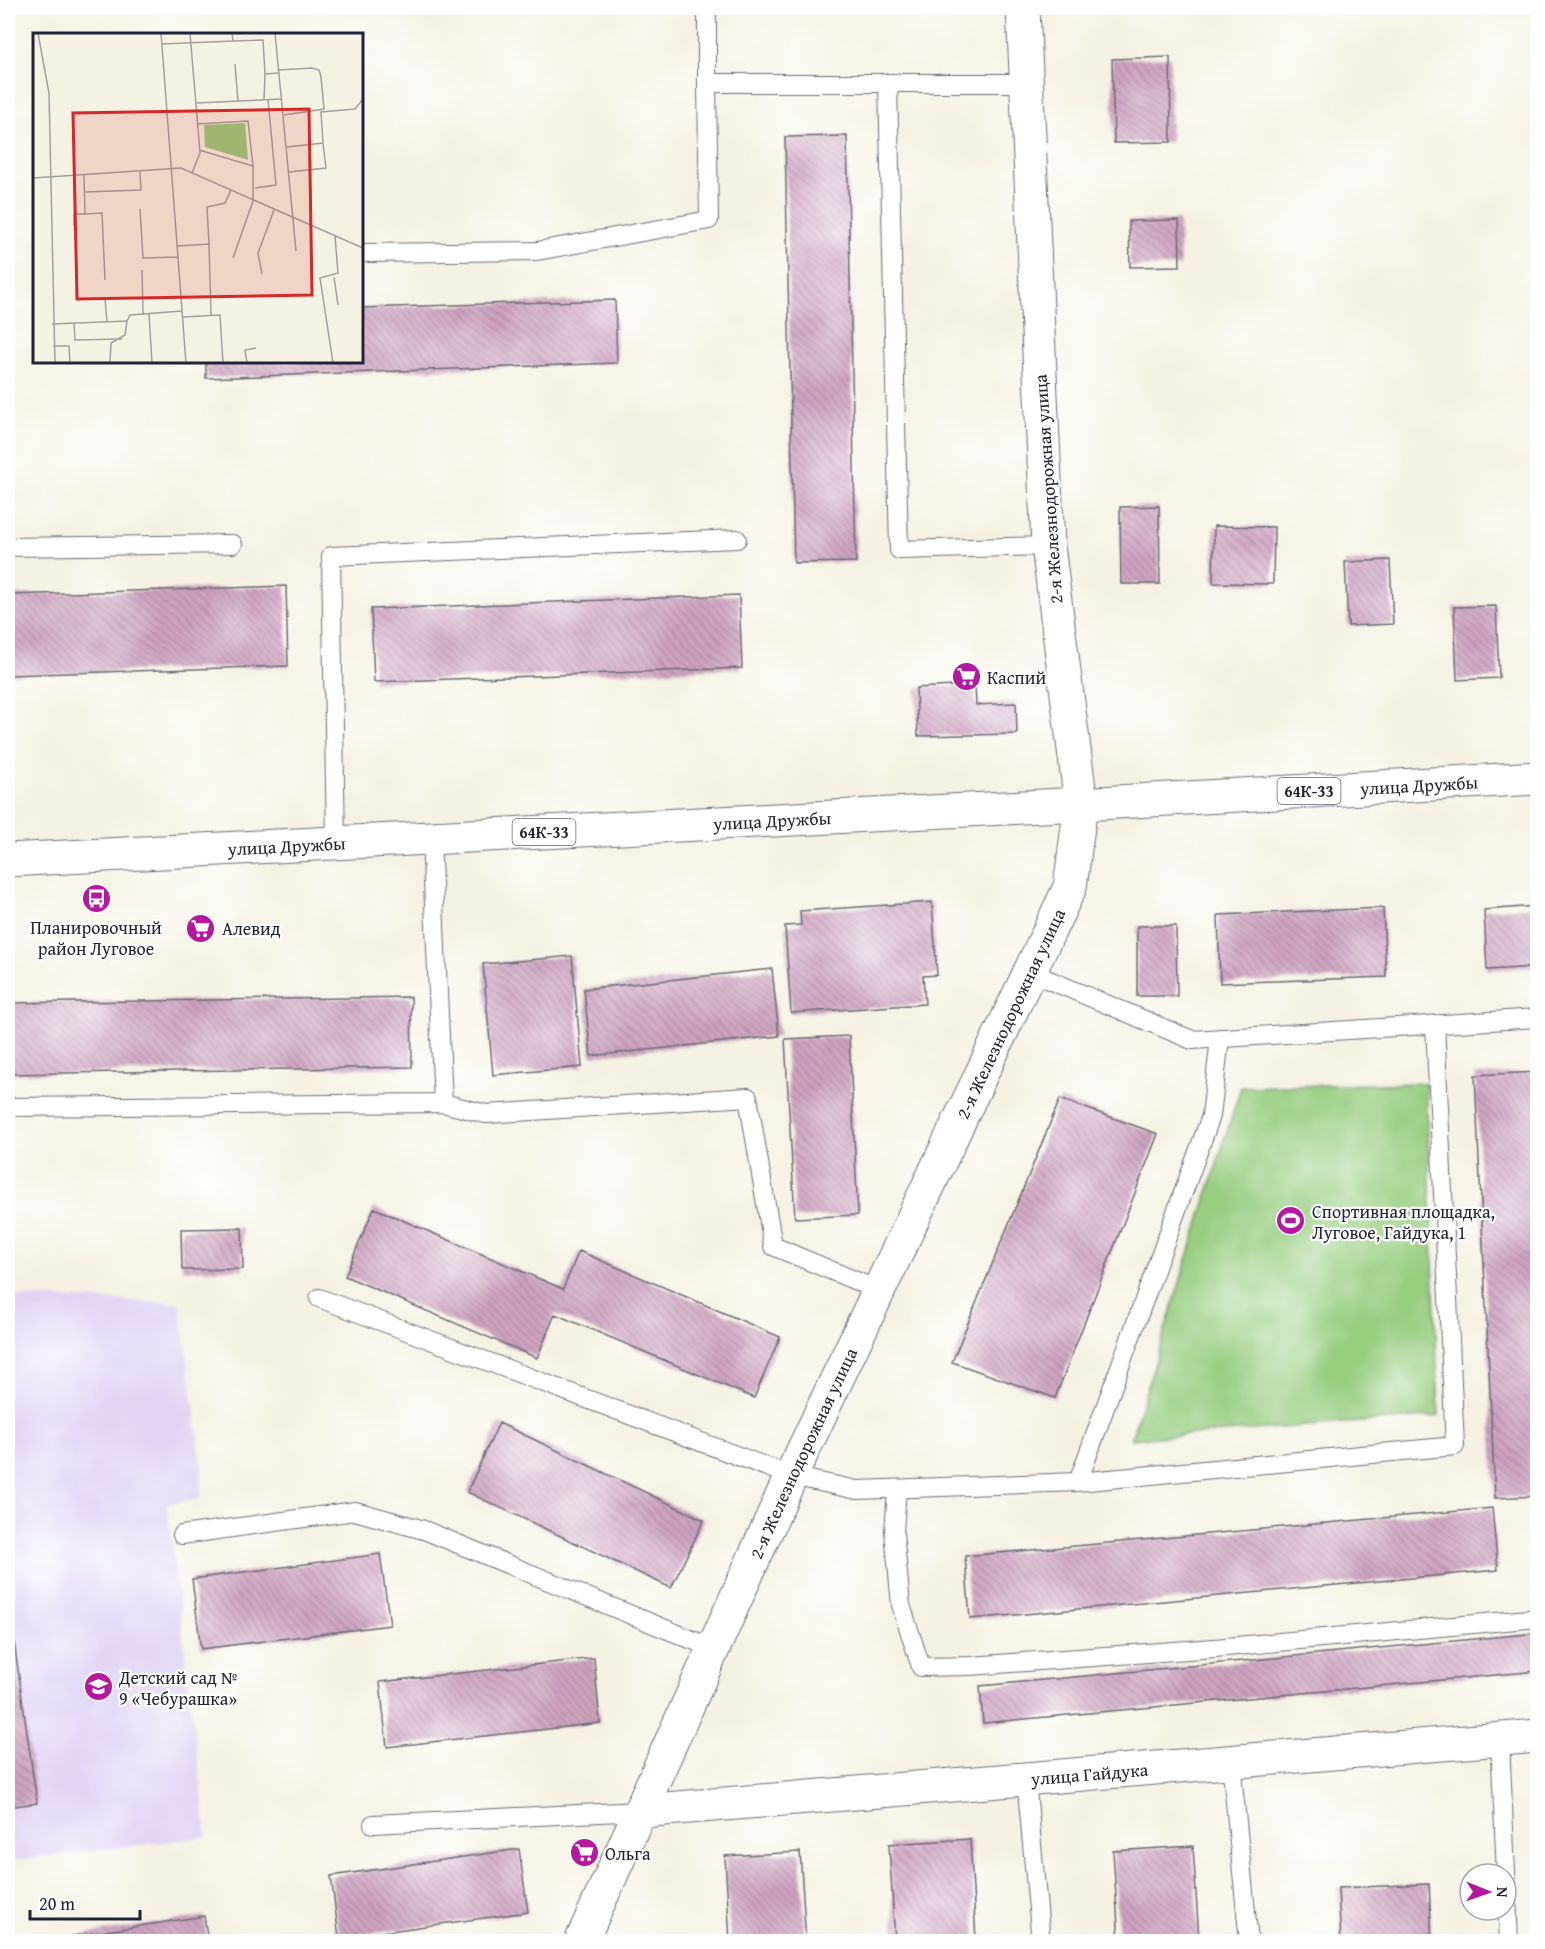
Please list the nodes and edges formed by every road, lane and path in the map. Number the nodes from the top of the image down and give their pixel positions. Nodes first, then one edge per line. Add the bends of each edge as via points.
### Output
1 (707, 8) edge
2 (1023, 8) edge
3 (707, 83) junction
4 (888, 84) junction
5 (1026, 84) junction
6 (363, 253) edge
7 (737, 539) dead end
8 (233, 544) dead end
9 (1048, 546) junction
10 (8, 547) edge
11 (1538, 778) edge
12 (1081, 804) junction
13 (431, 838) junction
14 (336, 842) junction
15 (8, 860) edge
16 (1030, 972) junction
17 (1538, 1017) edge
18 (1435, 1024) junction
19 (1220, 1038) junction
20 (443, 1103) junction
21 (8, 1107) edge
22 (880, 1291) junction
23 (319, 1298) dead end
24 (791, 1476) junction
25 (1078, 1482) junction
26 (897, 1489) junction
27 (182, 1535) dead end
28 (1538, 1618) edge
29 (712, 1648) junction
30 (1538, 1736) edge
31 (1500, 1740) junction
32 (1231, 1762) junction
33 (1026, 1779) junction
34 (641, 1810) junction
35 (373, 1824) dead end
36 (1505, 1862) edge
37 (1508, 1922) edge
38 (581, 1941) edge
39 (1041, 1941) edge
40 (1249, 1941) edge
41 (1509, 1941) edge

1 - 3 lane
2 - 5 street, 2-я Железнодорожная улица
3 - 4 lane
3 - 6 lane via 709,220 537,251
4 - 5 lane
4 - 9 lane via 899,550
5 - 9 street, 2-я Железнодорожная улица
7 - 14 lane via 331,556
8 - 10 lane
9 - 12 street, 2-я Железнодорожная улица
11 - 12 street, улица Дружбы / 64К-33
12 - 13 street, улица Дружбы / 64К-33
12 - 16 street, 2-я Железнодорожная улица via 1070,887
13 - 14 street, улица Дружбы / 64К-33
13 - 20 lane
14 - 15 street, улица Дружбы / 64К-33
16 - 19 lane via 1192,1040
16 - 22 street, 2-я Железнодорожная улица
17 - 18 lane
18 - 19 lane
18 - 25 lane via 1455,1446
19 - 25 lane via 1210,1116
20 - 21 lane
20 - 22 lane via 486,1114 748,1096 773,1246
22 - 24 street, 2-я Железнодорожная улица
23 - 24 lane
24 - 26 lane via 857,1490
24 - 29 street, 2-я Железнодорожная улица
25 - 26 lane
26 - 28 lane via 894,1532 901,1605 921,1667 1215,1648
27 - 29 lane via 355,1511 424,1530
29 - 34 street, 2-я Железнодорожная улица
30 - 31 street, улица Гайдука
31 - 32 street, улица Гайдука
31 - 36 lane
32 - 33 street, улица Гайдука
32 - 40 lane
33 - 34 street, улица Гайдука
33 - 39 lane
34 - 35 lane
34 - 38 street, 2-я Железнодорожная улица
37 - 41 lane

